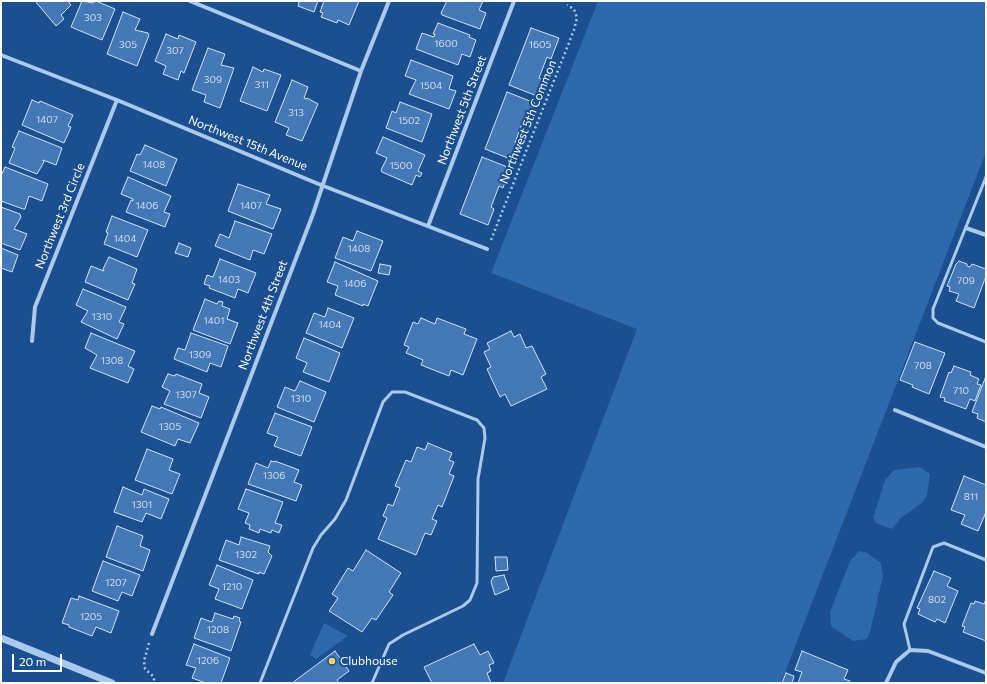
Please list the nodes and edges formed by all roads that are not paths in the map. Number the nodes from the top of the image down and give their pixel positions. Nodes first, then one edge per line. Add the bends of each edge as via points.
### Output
1 (190, 1) edge
2 (389, 1) edge
3 (514, 1) edge
4 (1, 55) edge
5 (361, 71) junction
6 (117, 100) junction
7 (986, 176) edge
8 (321, 185) junction
9 (428, 226) junction
10 (966, 228) junction
11 (986, 235) edge
12 (487, 249) road end
13 (32, 341) dead end
14 (986, 342) edge
15 (895, 410) dead end
16 (986, 447) edge
17 (986, 560) edge
18 (152, 634) road end
19 (1, 638) edge
20 (910, 650) junction
21 (986, 673) edge
22 (112, 683) edge
23 (260, 683) edge
24 (372, 683) edge
25 (886, 683) edge

1 - 5 street
2 - 5 street, Northwest 4th Street
3 - 9 street, Northwest 5th Street
4 - 6 street, Northwest 15th Avenue
5 - 8 street, Northwest 4th Street
6 - 8 street, Northwest 15th Avenue
6 - 13 street, Northwest 3rd Circle via 35,307
7 - 10 lane
8 - 9 street, Northwest 15th Avenue
8 - 18 street, Northwest 4th Street via 313,214
9 - 12 street, Northwest 15th Avenue
10 - 11 street
10 - 14 lane via 933,309 933,318 938,323
15 - 16 street
17 - 20 lane via 944,543 934,548 904,624
19 - 22 street
20 - 21 street via 928,651
20 - 25 street via 896,662
23 - 24 lane via 312,548 335,519 346,500 383,402 392,392 405,392 477,420 484,428 485,438 478,479 477,583 470,600 463,606 402,635 389,644

